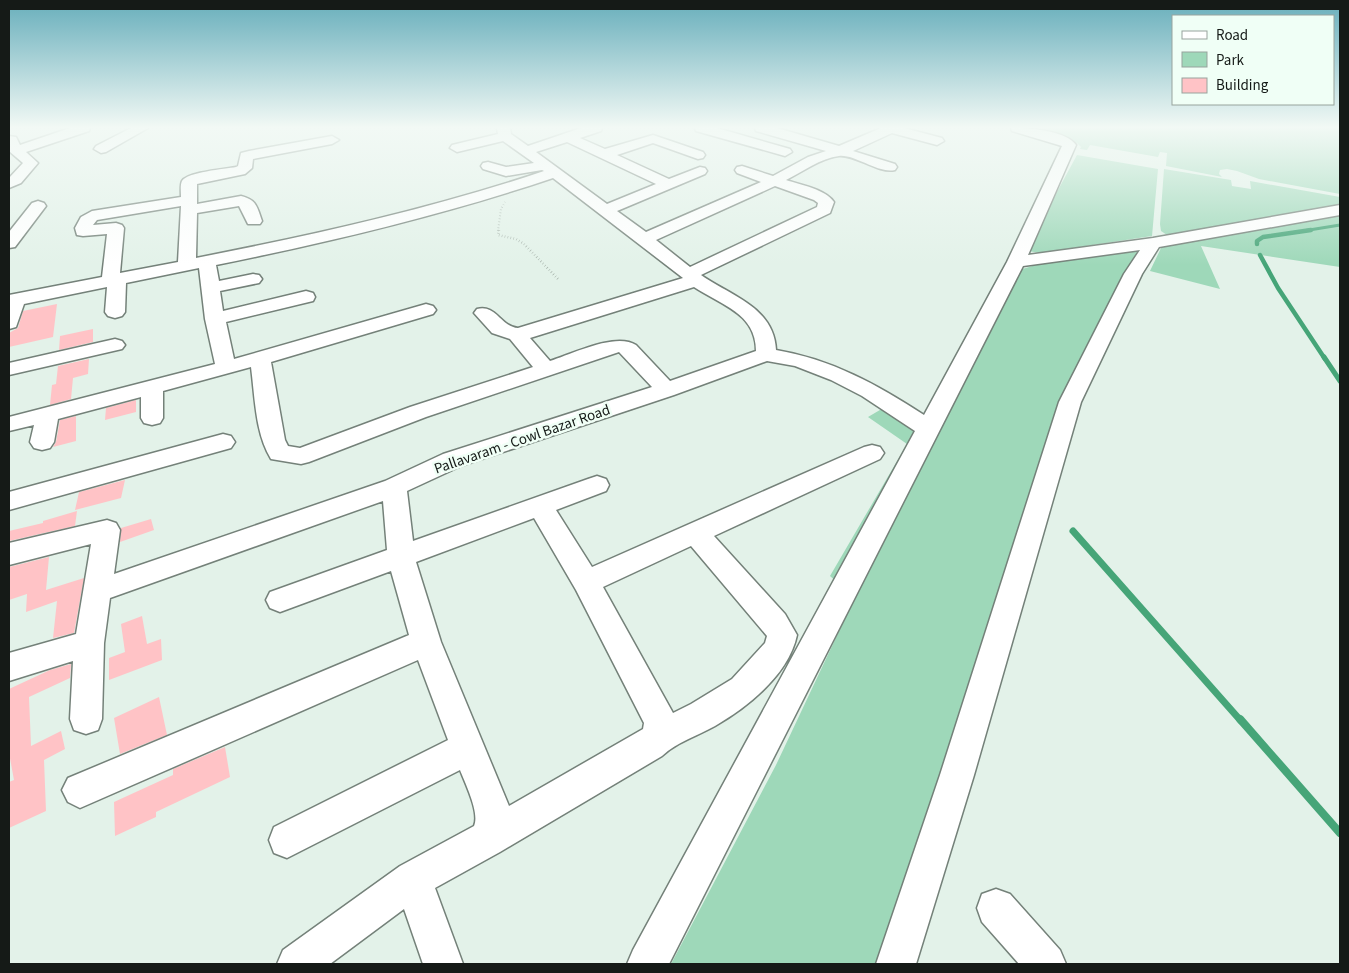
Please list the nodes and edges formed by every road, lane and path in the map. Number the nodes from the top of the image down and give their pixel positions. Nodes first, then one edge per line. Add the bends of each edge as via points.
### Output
1 (22, 173) edge
2 (227, 173) edge
3 (529, 173) edge
4 (555, 173) edge
5 (646, 173) edge
6 (694, 173) edge
7 (751, 173) edge
8 (788, 173) edge
9 (1057, 173) edge
10 (772, 182) junction
11 (9, 184) edge
12 (668, 184) junction
13 (513, 187) junction
14 (623, 190) dead end
15 (189, 205) junction
16 (38, 206) dead end
17 (600, 206) junction
18 (1340, 210) edge
19 (254, 221) dead end
20 (645, 240) junction
21 (9, 243) edge
22 (1152, 243) junction
23 (207, 262) junction
24 (1016, 262) junction
25 (187, 266) junction
26 (692, 277) junction
27 (253, 279) dead end
28 (558, 279) dead end
29 (114, 281) junction
30 (212, 288) junction
31 (306, 297) dead end
32 (13, 301) edge
33 (426, 310) dead end
34 (115, 312) dead end
35 (484, 313) dead end
36 (215, 319) junction
37 (9, 324) edge
38 (519, 334) junction
39 (115, 345) dead end
40 (766, 354) junction
41 (260, 358) junction
42 (226, 368) junction
43 (546, 368) junction
44 (9, 369) edge
45 (152, 387) junction
46 (666, 390) junction
47 (47, 414) junction
48 (152, 418) dead end
49 (9, 424) edge
50 (928, 429) junction
51 (42, 442) dead end
52 (223, 442) dead end
53 (872, 453) dead end
54 (597, 485) dead end
55 (394, 488) junction
56 (9, 501) edge
57 (540, 506) junction
58 (695, 533) junction
59 (9, 554) edge
60 (401, 556) junction
61 (586, 582) junction
62 (98, 591) junction
63 (280, 600) dead end
64 (426, 642) junction
65 (89, 643) junction
66 (9, 666) edge
67 (86, 719) dead end
68 (660, 736) junction
69 (468, 748) junction
70 (80, 790) dead end
71 (487, 839) junction
72 (287, 840) dead end
73 (413, 879) junction
74 (996, 908) dead end
75 (297, 964) edge
76 (443, 964) edge
77 (647, 964) edge
78 (896, 964) edge
79 (1046, 964) edge

1 - 11 street
2 - 15 street via 189,182
3 - 13 street
4 - 17 street
5 - 12 street
6 - 12 street
7 - 10 street
8 - 10 street
9 - 24 street
10 - 20 street
10 - 26 street via 819,197 826,202 824,210
12 - 17 street
13 - 23 street via 288,245
13 - 28 path via 501,209 498,235 524,244
14 - 17 street
15 - 19 street via 240,201 248,204
15 - 25 street
15 - 29 street via 92,216 87,220 79,236 116,228
16 - 21 street
17 - 20 street
18 - 22 street
20 - 26 street
22 - 24 street
22 - 78 street via 1133,274 1070,402
23 - 25 street
23 - 30 street
24 - 50 street
25 - 29 street
26 - 38 street
26 - 40 street via 755,319 764,333
27 - 30 street
29 - 32 street
29 - 34 street
30 - 36 street
31 - 36 street
32 - 37 street
33 - 41 street
35 - 38 street via 498,330
36 - 42 street
38 - 43 street
39 - 44 street
40 - 46 street, Pallavaram - Cowl Bazar Road
40 - 50 street via 808,363 840,377 883,399
41 - 42 street
41 - 43 street via 272,440 279,453 301,456
42 - 45 street
43 - 46 street via 624,346
45 - 47 street
45 - 48 street
46 - 55 street, Pallavaram - Cowl Bazar Road via 452,460
47 - 49 street
47 - 51 street
50 - 77 street
52 - 56 street
53 - 58 street
54 - 57 street
55 - 60 street
55 - 62 street, Pallavaram - Cowl Bazar Road
57 - 60 street
57 - 61 street
58 - 61 street
58 - 68 street via 782,635 779,649 743,689 703,715
59 - 62 street via 107,530
60 - 63 street
60 - 64 street
61 - 68 street via 660,722
62 - 65 street
64 - 69 street
64 - 70 street
65 - 66 street
65 - 67 street
68 - 71 street via 650,745
69 - 71 street via 491,806 494,822
69 - 72 street
71 - 73 street
73 - 75 street
73 - 76 street
74 - 79 street

